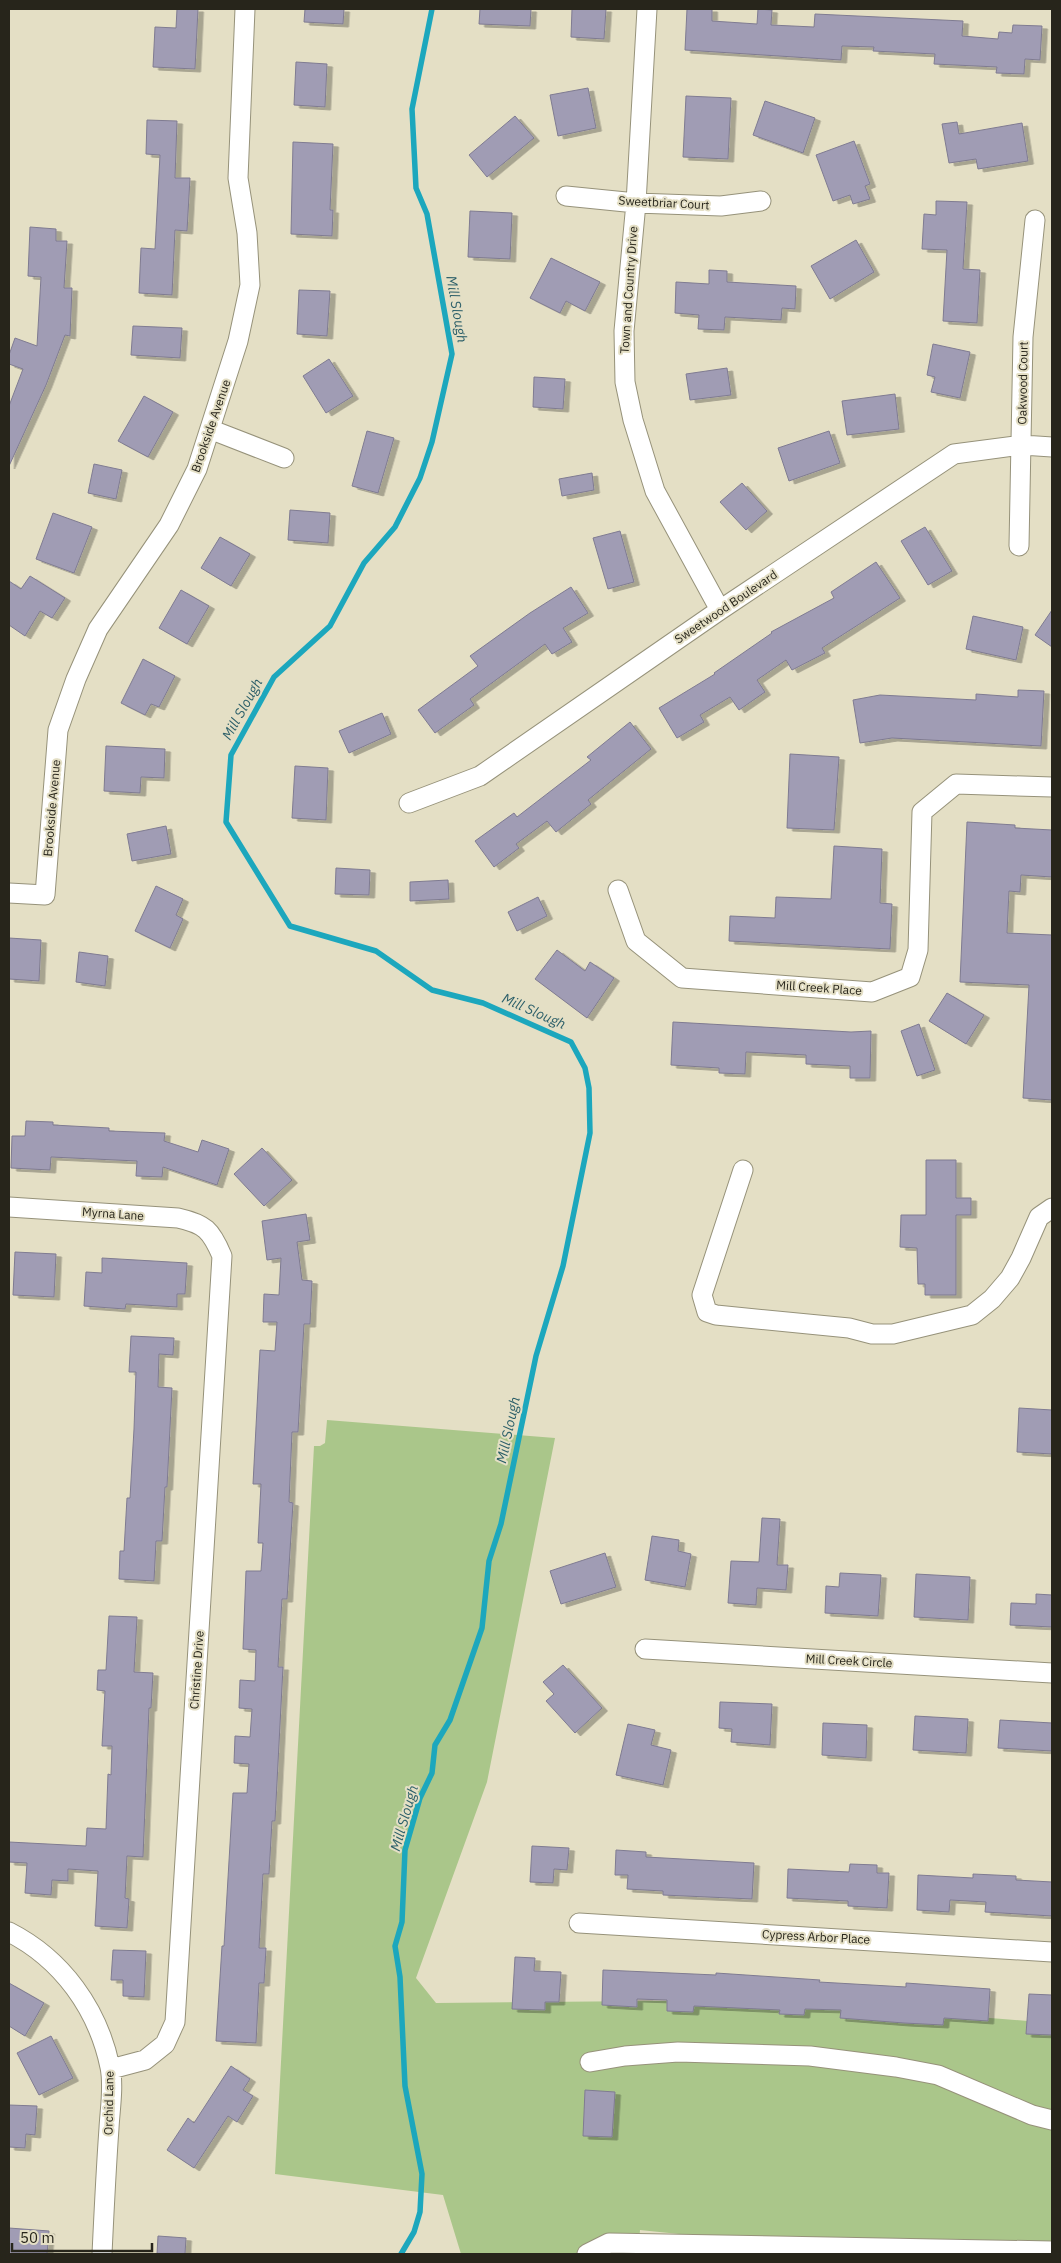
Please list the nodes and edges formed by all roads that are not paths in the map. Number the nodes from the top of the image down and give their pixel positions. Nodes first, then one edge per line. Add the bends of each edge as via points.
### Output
1 (245, 9) edge
2 (647, 9) edge
3 (566, 196) dead end
4 (762, 201) dead end
5 (636, 203) junction
6 (1035, 220) dead end
7 (212, 430) junction
8 (1022, 444) junction
9 (1052, 447) edge
10 (284, 458) dead end
11 (1019, 546) dead end
12 (720, 610) junction
13 (1052, 788) edge
14 (410, 803) dead end
15 (618, 890) dead end
16 (9, 893) edge
17 (742, 1170) dead end
18 (9, 1207) edge
19 (1052, 1208) edge
20 (212, 1234) joint
21 (646, 1649) dead end
22 (1052, 1673) edge
23 (579, 1923) dead end
24 (9, 1932) edge
25 (1052, 1952) edge
26 (590, 2062) dead end
27 (111, 2069) junction
28 (1052, 2120) edge
29 (1052, 2251) edge
30 (102, 2254) edge
31 (587, 2254) edge

1 - 7 street, Brookside Avenue via 238,178 247,233 250,285 238,341
2 - 5 street, Town and Country Drive
3 - 5 street, Sweetbriar Court
4 - 5 street, Sweetbriar Court via 721,206
5 - 12 street, Town and Country Drive via 624,331 625,382 655,491
6 - 8 street, Oakwood Court via 1024,337
7 - 10 street
7 - 16 street, Brookside Avenue via 170,525 98,630 76,679 58,730 45,895
8 - 9 street, Sweetwood Boulevard
8 - 11 street, Oakwood Court
8 - 12 street, Sweetwood Boulevard via 954,454
12 - 14 street, Sweetwood Boulevard via 480,776
13 - 15 street, Mill Creek Place via 956,784 922,812 918,950 910,977 872,992 682,978 636,941
17 - 19 street via 702,1295 707,1312 716,1315 894,1334 972,1315 1010,1278 1039,1218
18 - 20 street, Myrna Lane via 178,1218 198,1222
20 - 27 street, Christine Drive via 222,1256 222,1277 174,2022 165,2044 145,2060
21 - 22 street, Mill Creek Circle
23 - 25 street, Cypress Arbor Place
24 - 27 street, Orchid Lane via 36,1947 62,1971 98,2025
26 - 28 street via 678,2052 810,2056 938,2075 1032,2115
27 - 30 street, Orchid Lane
29 - 31 street via 609,2243

